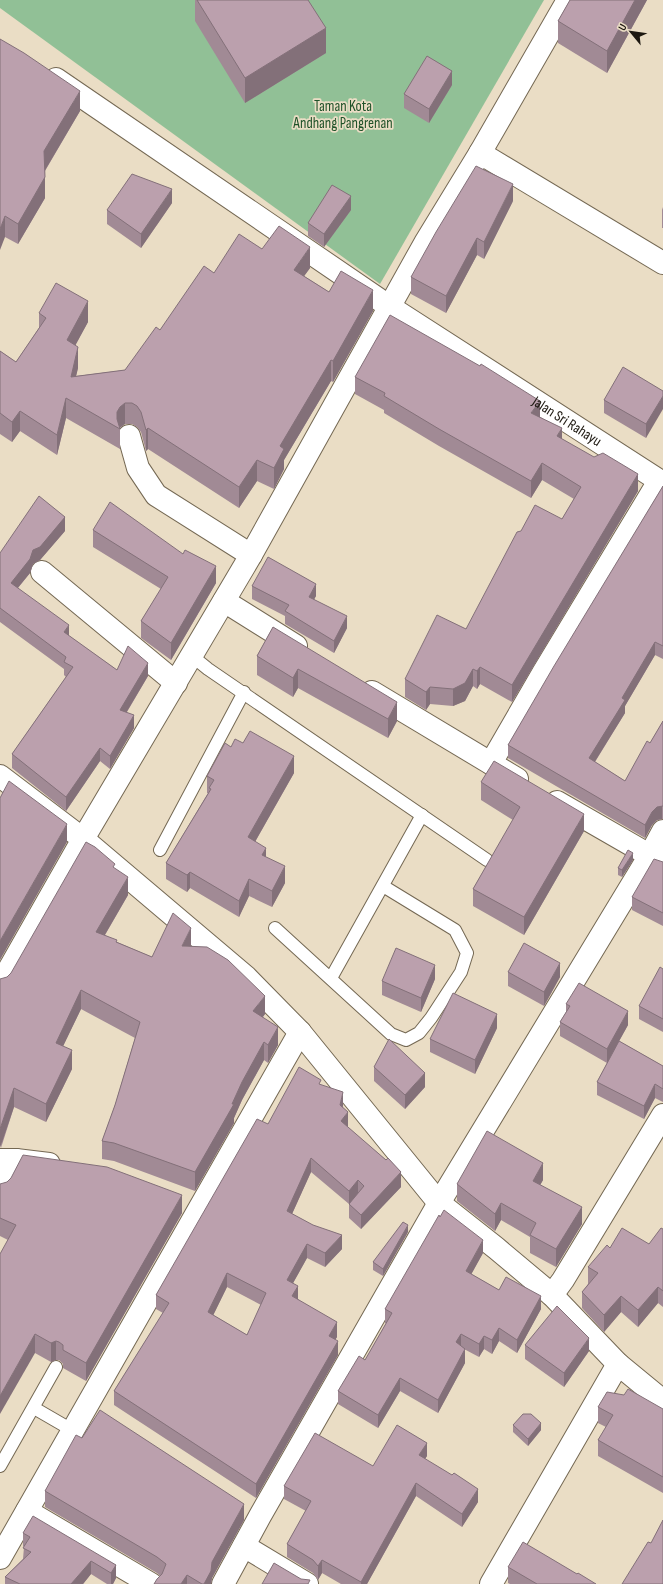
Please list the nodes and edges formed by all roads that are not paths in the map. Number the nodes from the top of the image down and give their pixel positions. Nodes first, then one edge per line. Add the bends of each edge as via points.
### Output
1 (568, 0) edge
2 (40, 69) edge
3 (480, 153) junction
4 (663, 263) edge
5 (390, 307) junction
6 (129, 436) dead end
7 (661, 482) edge
8 (251, 555) junction
9 (42, 572) dead end
10 (224, 601) junction
11 (192, 656) junction
12 (314, 657) edge
13 (354, 681) edge
14 (176, 683) junction
15 (244, 692) junction
16 (491, 763) junction
17 (1, 778) edge
18 (422, 815) junction
19 (663, 831) edge
20 (83, 839) junction
21 (160, 850) dead end
22 (656, 859) edge
23 (487, 860) dead end
24 (383, 886) junction
25 (275, 928) dead end
26 (331, 978) junction
27 (0, 985) edge
28 (300, 1032) junction
29 (663, 1115) edge
30 (8, 1160) edge
31 (71, 1167) edge
32 (0, 1190) edge
33 (439, 1203) junction
34 (552, 1295) junction
35 (618, 1364) junction
36 (56, 1367) dead end
37 (663, 1401) edge
38 (88, 1403) junction
39 (34, 1408) junction
40 (108, 1416) edge
41 (72, 1430) junction
42 (0, 1466) edge
43 (26, 1512) junction
44 (244, 1546) junction
45 (0, 1558) edge
46 (151, 1584) edge
47 (223, 1584) edge
48 (307, 1584) edge
49 (491, 1584) edge

1 - 3 street
2 - 5 street, Jalan Sri Rahayu
3 - 4 street
3 - 5 street via 425,243
5 - 7 street, Jalan Sri Rahayu
5 - 8 street
6 - 8 street via 138,468 156,495
7 - 16 street via 543,673
8 - 10 street
9 - 14 street
10 - 11 street
10 - 12 street
11 - 14 street
11 - 15 lane
13 - 16 street
14 - 20 street
15 - 18 lane
15 - 21 lane
16 - 22 street
17 - 20 street
18 - 23 lane
18 - 24 lane
19 - 22 street
20 - 27 street
20 - 28 street via 246,977
22 - 33 street
24 - 26 lane
24 - 26 lane via 455,930 467,953 461,972 420,1033 406,1040 391,1034
25 - 26 lane
28 - 33 street
28 - 38 street via 190,1203
29 - 34 street
30 - 31 street
30 - 32 street
33 - 34 street
33 - 44 street via 253,1511
34 - 35 street
35 - 37 street
35 - 49 street
36 - 39 lane
38 - 40 street
38 - 41 street
39 - 41 lane
39 - 42 lane
41 - 43 street
43 - 45 street
43 - 46 street
44 - 47 street
44 - 48 street

